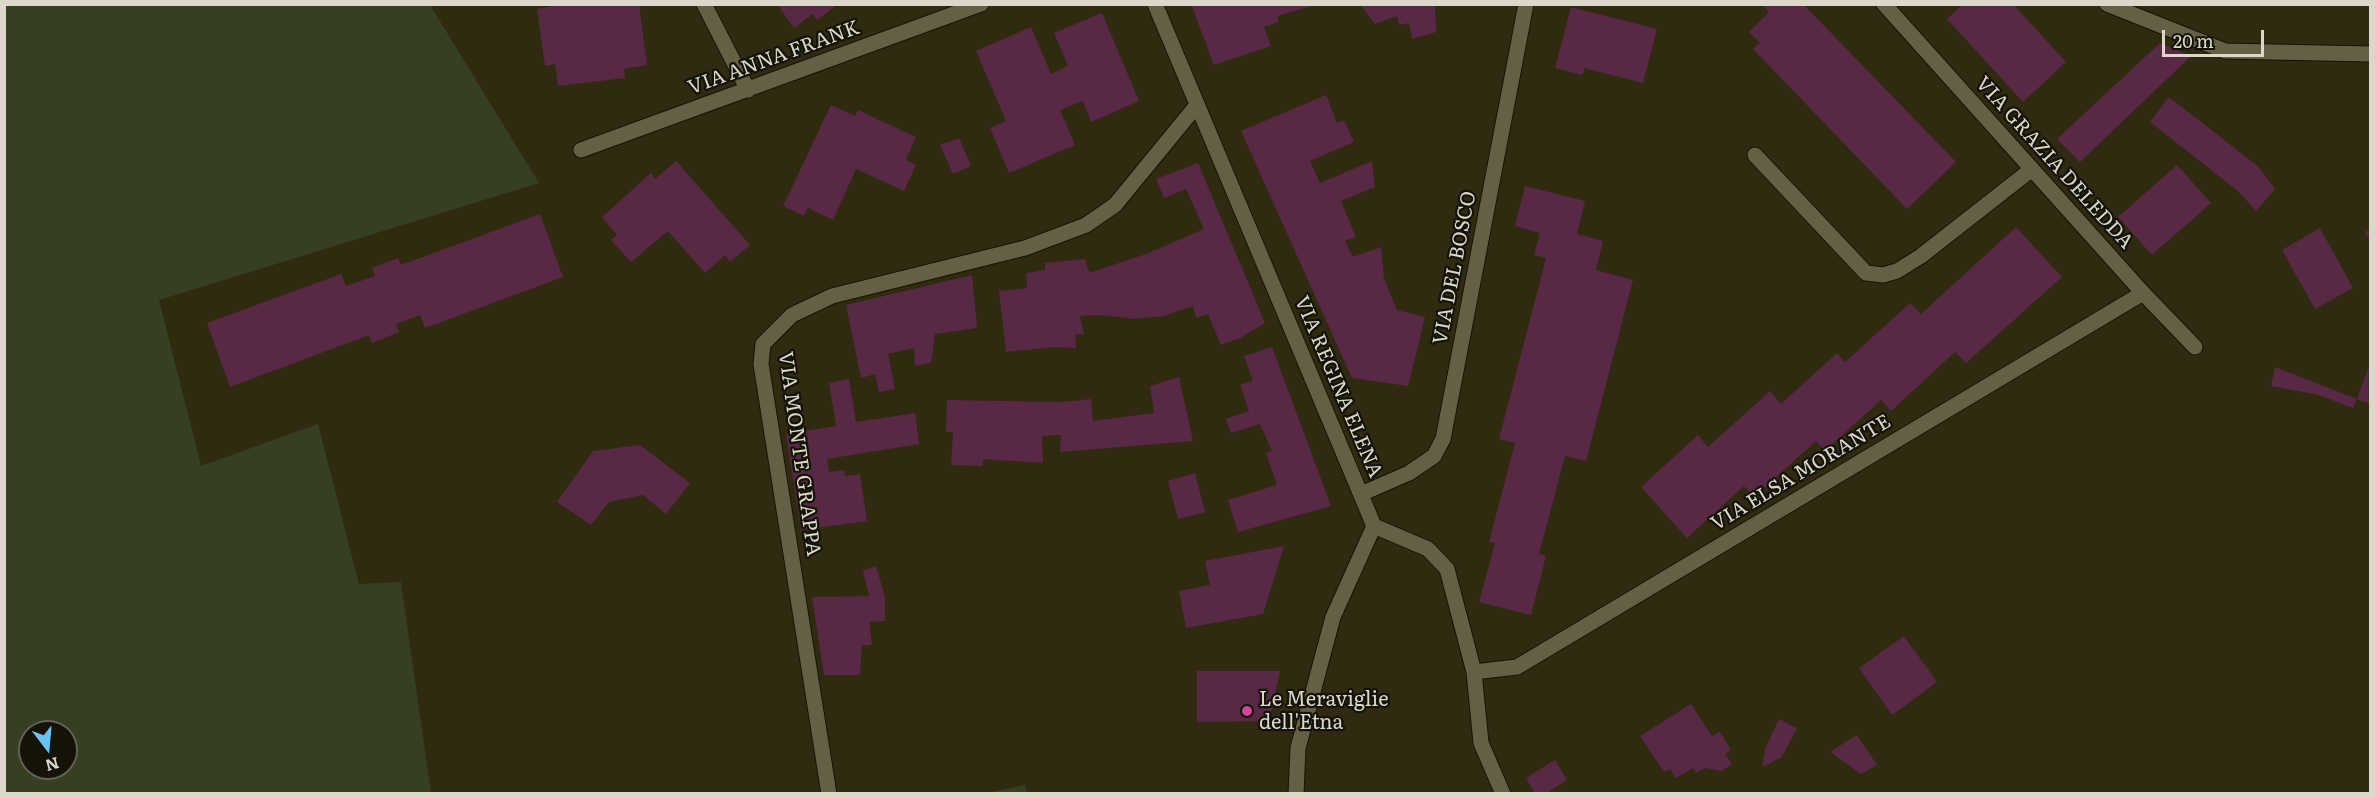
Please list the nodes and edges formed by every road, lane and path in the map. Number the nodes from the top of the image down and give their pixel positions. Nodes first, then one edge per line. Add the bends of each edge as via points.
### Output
1 (704, 4) edge
2 (981, 4) edge
3 (1155, 4) edge
4 (1526, 4) edge
5 (1884, 4) edge
6 (2107, 4) edge
7 (2370, 54) edge
8 (748, 90) junction
9 (1197, 105) junction
10 (581, 150) dead end
11 (1755, 155) dead end
12 (2032, 170) junction
13 (2143, 293) junction
14 (2195, 347) dead end
15 (1360, 494) junction
16 (1374, 526) junction
17 (1474, 672) junction
18 (829, 794) edge
19 (1296, 794) edge
20 (1503, 794) edge

1 - 8 street
2 - 8 street, VIA ANNA FRANK
3 - 9 street, VIA REGINA ELENA
4 - 15 street, VIA DEL BOSCO via 1443,439 1434,456 1409,473
5 - 12 street, VIA GRAZIA DELEDDA
6 - 7 street via 2225,51
8 - 10 street, VIA ANNA FRANK
9 - 15 street, VIA REGINA ELENA
9 - 18 street, VIA MONTE GRAPPA via 1115,205 1086,225 1025,248 832,296 792,315 763,344 761,364
11 - 12 street via 1866,273 1883,275 1921,256
12 - 13 street, VIA GRAZIA DELEDDA
13 - 14 street, VIA GRAZIA DELEDDA
13 - 17 street, VIA ELSA MORANTE via 1517,667
15 - 16 street, VIA REGINA ELENA
16 - 17 street via 1428,549 1447,569
16 - 19 street via 1333,617 1298,748
17 - 20 street via 1481,743

